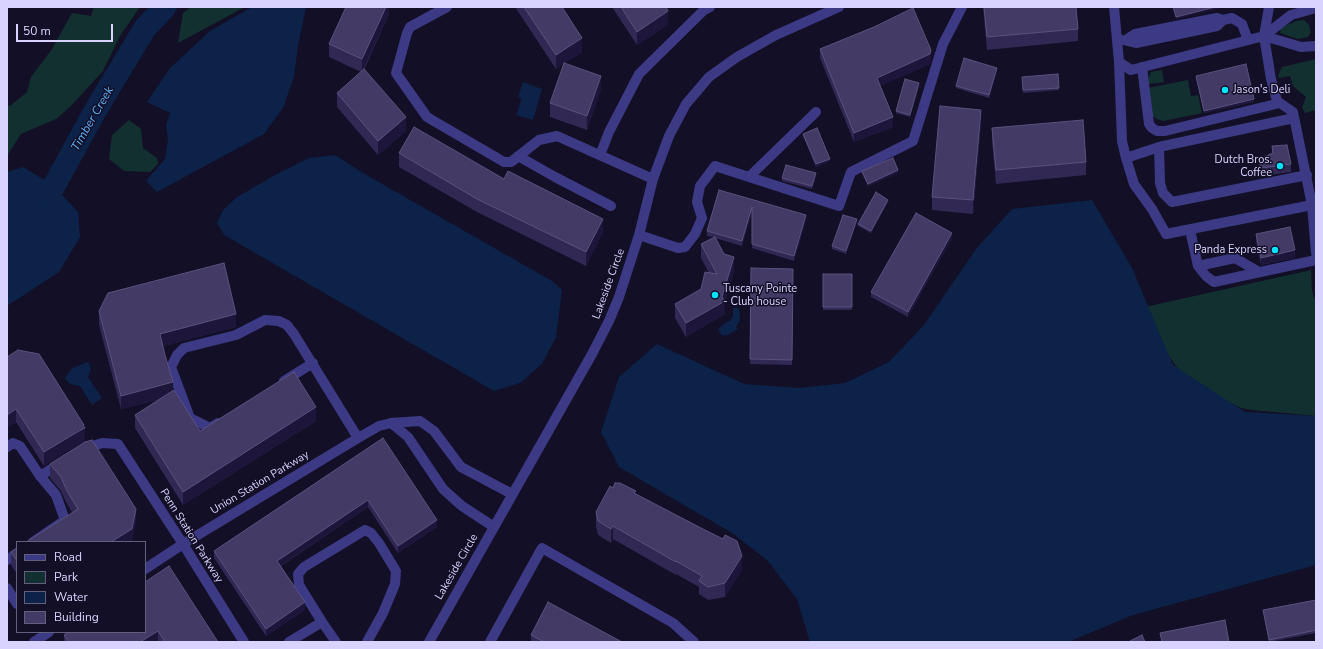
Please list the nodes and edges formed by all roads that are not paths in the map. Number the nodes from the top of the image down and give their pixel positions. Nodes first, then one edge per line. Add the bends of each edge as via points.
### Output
1 (447, 7) edge
2 (710, 7) edge
3 (839, 7) edge
4 (962, 7) edge
5 (1114, 7) edge
6 (1269, 7) edge
7 (1316, 8) edge
8 (1264, 36) junction
9 (1121, 40) junction
10 (1248, 40) junction
11 (1316, 46) edge
12 (1118, 62) junction
13 (1142, 67) junction
14 (1280, 103) junction
15 (816, 112) dead end
16 (1294, 118) junction
17 (1159, 147) junction
18 (600, 154) junction
19 (518, 156) junction
20 (1126, 158) junction
21 (1307, 176) junction
22 (749, 177) junction
23 (653, 179) junction
24 (1312, 205) junction
25 (611, 206) dead end
26 (1190, 230) junction
27 (639, 235) junction
28 (1316, 253) edge
29 (1316, 260) edge
30 (1198, 266) junction
31 (1259, 272) junction
32 (313, 363) junction
33 (274, 388) edge
34 (229, 416) edge
35 (391, 423) junction
36 (358, 438) junction
37 (7, 447) edge
38 (40, 476) junction
39 (512, 494) junction
40 (494, 527) junction
41 (34, 541) edge
42 (183, 544) junction
43 (16, 554) edge
44 (7, 560) edge
45 (146, 568) edge
46 (7, 588) edge
47 (16, 602) edge
48 (322, 622) junction
49 (47, 633) edge
50 (37, 639) edge
51 (244, 642) edge
52 (289, 642) edge
53 (336, 642) edge
54 (367, 642) edge
55 (429, 642) edge
56 (490, 642) edge
57 (694, 642) edge

1 - 19 street via 410,27 397,76 427,117 504,162 511,162
2 - 18 street via 639,74
3 - 23 street, Lakeside Circle via 776,35 737,57 709,77 686,104 669,136
4 - 22 street via 944,44 913,141 851,172 839,206
5 - 9 street
6 - 8 street
7 - 8 street via 1291,15
8 - 10 street
8 - 11 street via 1301,47
8 - 14 street via 1271,79 1277,101
9 - 10 street via 1135,34 1217,18 1232,18 1242,24
9 - 12 street
10 - 13 street
12 - 13 street via 1131,70
12 - 20 street via 1122,142
13 - 14 street via 1149,124 1157,130 1164,131
14 - 16 street via 1293,112
15 - 22 street
16 - 17 street
16 - 21 street
17 - 20 street
17 - 21 street via 1160,183 1163,193 1172,202
18 - 19 street via 557,136 539,140
18 - 23 street
19 - 25 street
20 - 26 street via 1134,184 1166,234
21 - 24 street
22 - 27 street via 715,166 700,186 697,202 702,218 695,234 685,247 678,248
23 - 27 street, Lakeside Circle
24 - 26 street
24 - 28 street
26 - 30 street
27 - 39 street, Lakeside Circle via 609,321
29 - 31 street
30 - 31 street via 1236,258
30 - 31 street via 1214,282
32 - 33 street
32 - 34 street via 287,324 279,321 265,320 236,335 184,348 170,367 190,418 210,428
32 - 36 street
35 - 36 street, Union Station Parkway via 379,426
35 - 39 street, Union Station Parkway via 420,421 434,431 461,467
35 - 40 street via 408,437 443,489 462,506
36 - 42 street, Union Station Parkway
37 - 38 street via 13,443 20,446
38 - 41 street via 56,495 65,520
38 - 42 street, Penn Station Parkway via 82,450 102,443 118,444
39 - 40 street, Lakeside Circle
40 - 55 street, Lakeside Circle
42 - 45 street, Union Station Parkway
42 - 51 street, Penn Station Parkway
43 - 44 street
46 - 47 street
48 - 52 street
48 - 53 street
48 - 54 street via 299,585 298,574 304,567 365,530 379,543 396,571 395,584 383,614
49 - 50 street
56 - 57 street via 542,548 673,623

